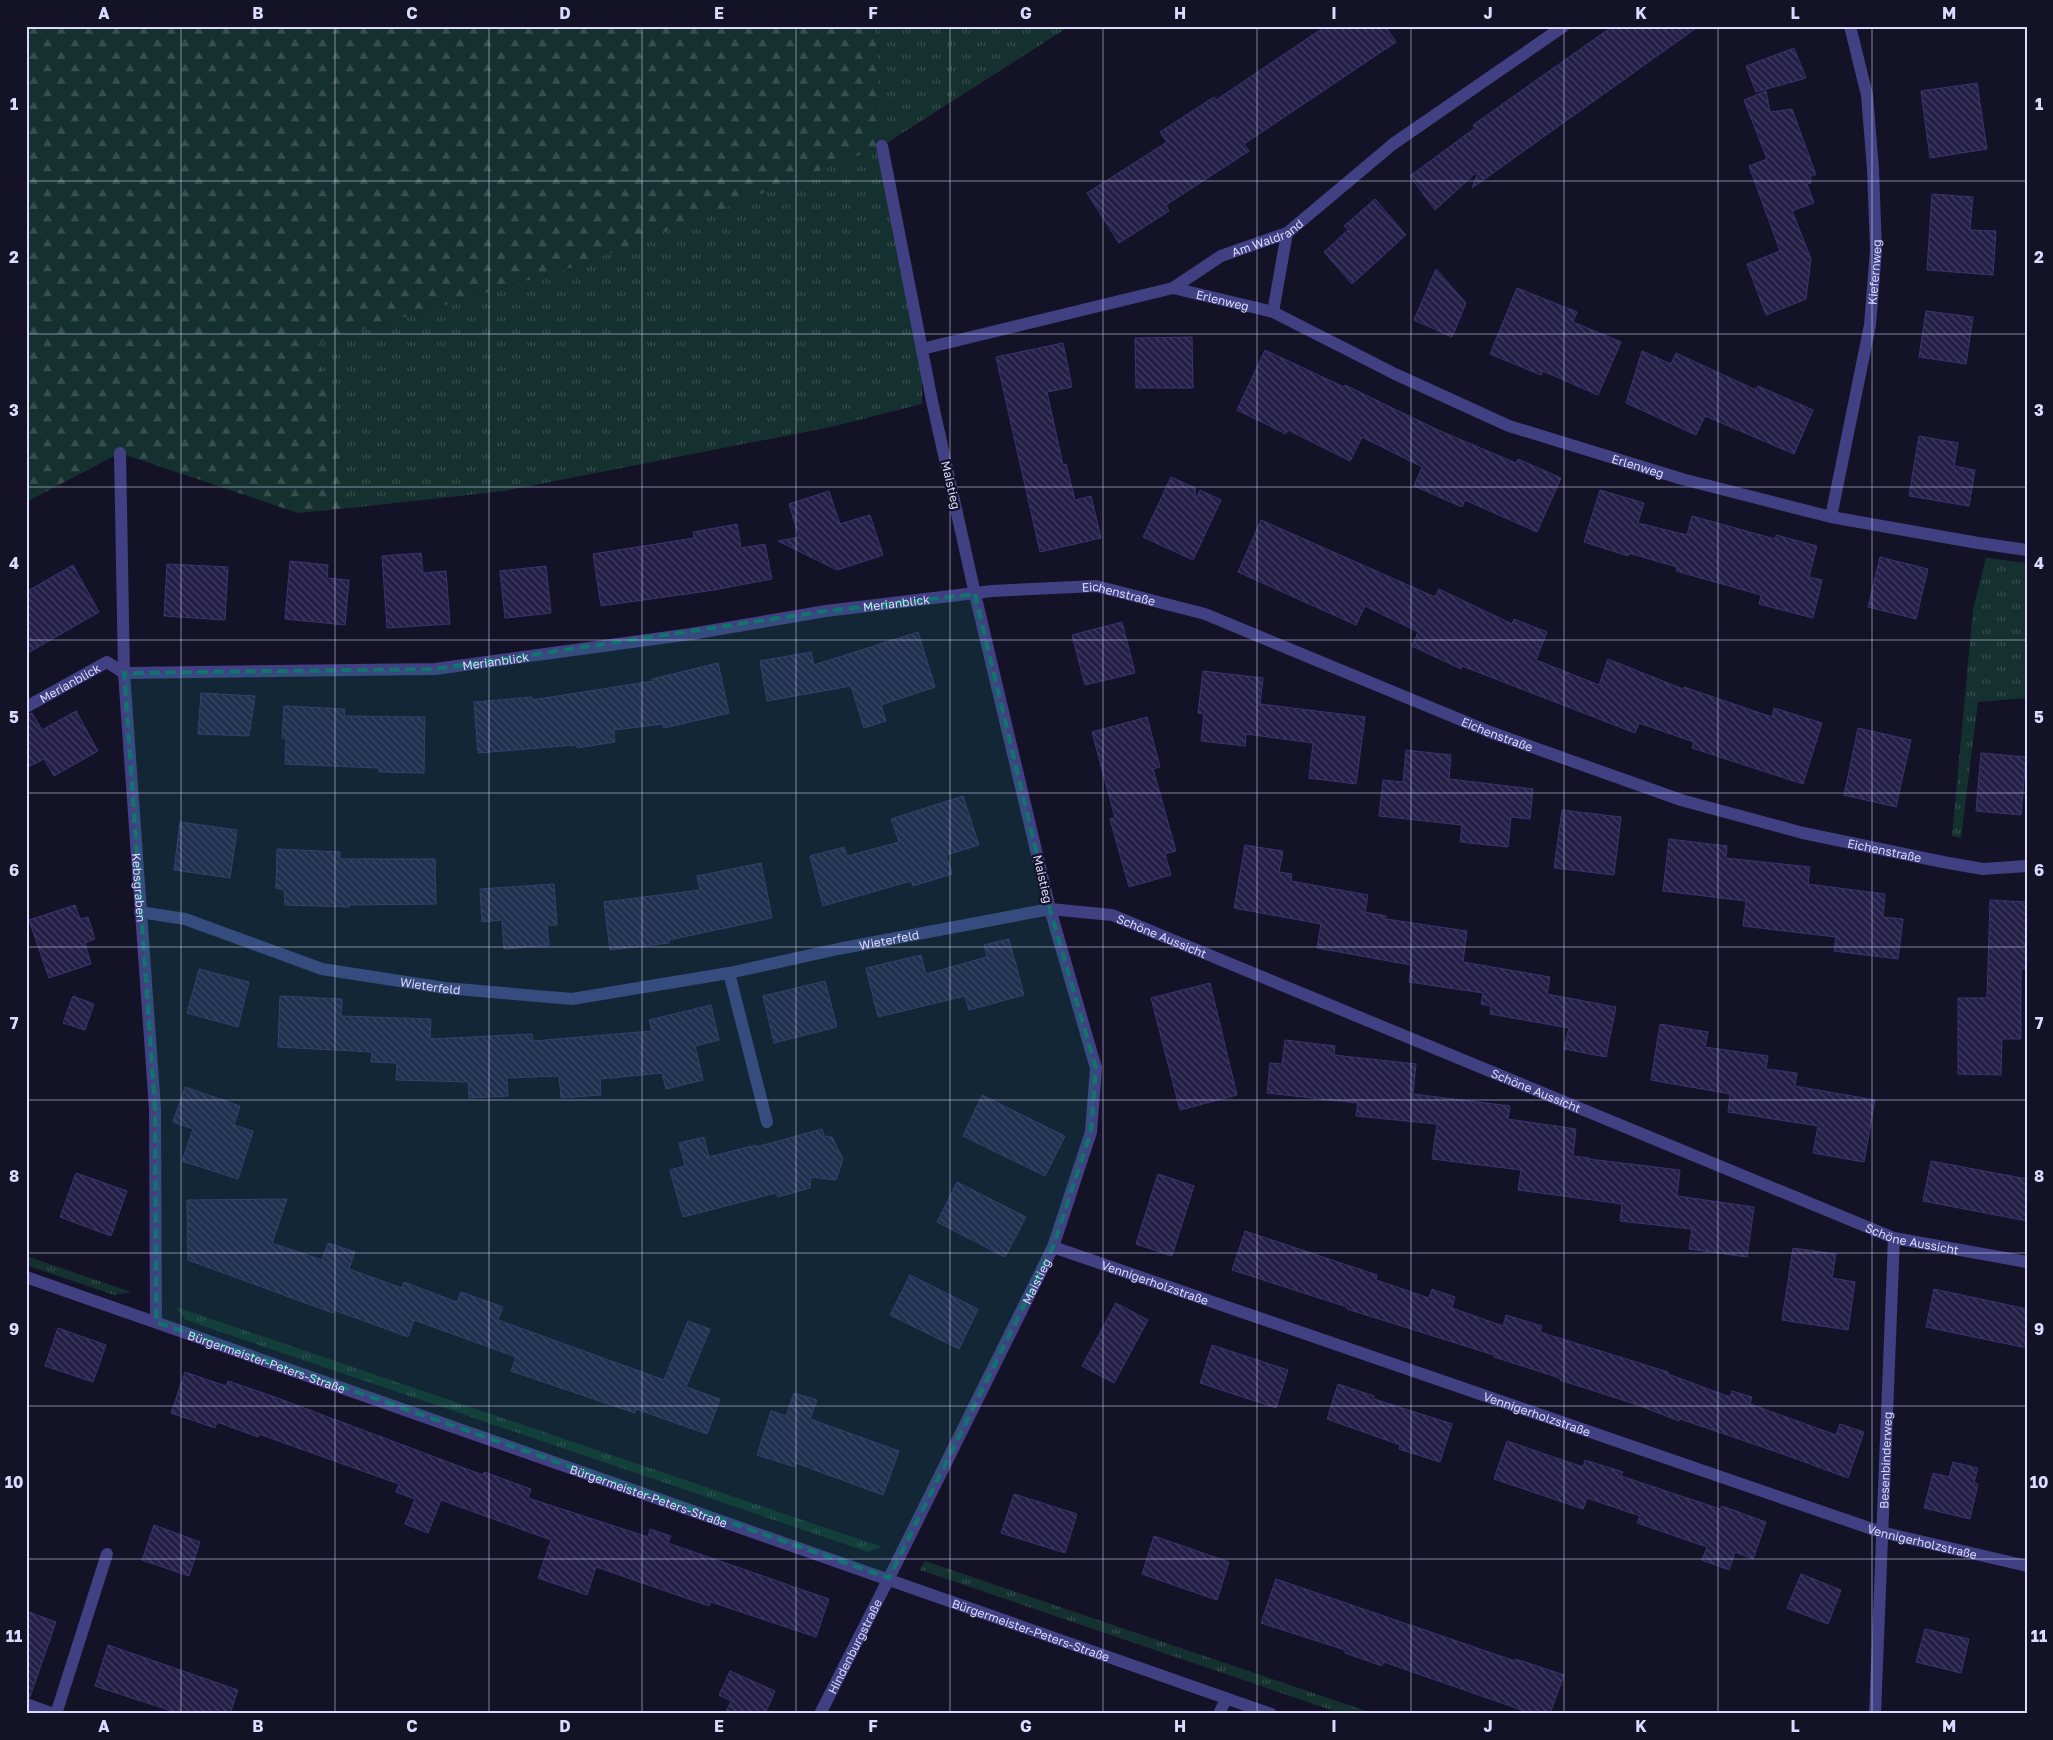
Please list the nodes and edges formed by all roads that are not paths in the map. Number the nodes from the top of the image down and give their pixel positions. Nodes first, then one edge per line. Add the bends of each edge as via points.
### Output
1 (1564, 26) edge
2 (1850, 26) edge
3 (882, 146) dead end
4 (1287, 233) junction
5 (1173, 288) junction
6 (1273, 312) junction
7 (922, 349) junction
8 (120, 453) dead end
9 (1831, 517) junction
10 (2027, 550) edge
11 (975, 594) junction
12 (124, 673) junction
13 (26, 706) edge
14 (2027, 866) edge
15 (1050, 909) junction
16 (140, 912) junction
17 (729, 973) junction
18 (766, 1122) dead end
19 (1894, 1238) junction
20 (1053, 1247) junction
21 (2027, 1262) edge
22 (26, 1277) edge
23 (156, 1322) junction
24 (1881, 1532) junction
25 (108, 1554) dead end
26 (2027, 1566) edge
27 (889, 1578) junction
28 (1226, 1699) junction
29 (26, 1704) edge
30 (55, 1714) edge
31 (820, 1714) edge
32 (1219, 1714) edge
33 (1271, 1714) edge
34 (1874, 1714) edge

1 - 4 street, Am Waldrand via 1393,144
2 - 9 street, Kiefernweg via 1867,95 1876,250 1870,325
3 - 7 street, Maistieg
4 - 5 street, Am Waldrand via 1221,256
4 - 6 street
5 - 6 street, Erlenweg
5 - 7 street, Am Waldrand
6 - 9 street, Erlenweg via 1395,374 1509,426 1682,479
7 - 11 street, Maistieg
8 - 12 street, Kebsgraben
9 - 10 street, Erlenweg
11 - 12 street, Merianblick via 826,611 435,669
11 - 14 street, Eichenstraße via 1096,586 1205,614 1490,732 1681,800 1802,833 1943,862 1983,869
11 - 15 street, Maistieg
12 - 13 street, Merianblick via 107,662
12 - 16 street, Kebsgraben
15 - 17 street, Wieterfeld
15 - 19 street, Schöne Aussicht via 1112,915
15 - 20 street, Maistieg via 1096,1068 1091,1132
16 - 17 street, Wieterfeld via 185,919 322,969 445,988 572,999
16 - 23 street, Kebsgraben via 155,1109
17 - 18 street
19 - 21 street, Schöne Aussicht
19 - 24 street, Besenbinderweg
20 - 24 street, Vennigerholzstraße
20 - 27 street, Maistieg
22 - 23 street, Bürgermeister-Peters-Straße
23 - 27 street, Bürgermeister-Peters-Straße
24 - 26 street, Vennigerholzstraße
24 - 34 street, Besenbinderweg
25 - 30 street
27 - 28 street, Bürgermeister-Peters-Straße
27 - 31 street, Hindenburgstraße
28 - 32 street
28 - 33 street, Bürgermeister-Peters-Straße
29 - 30 street

